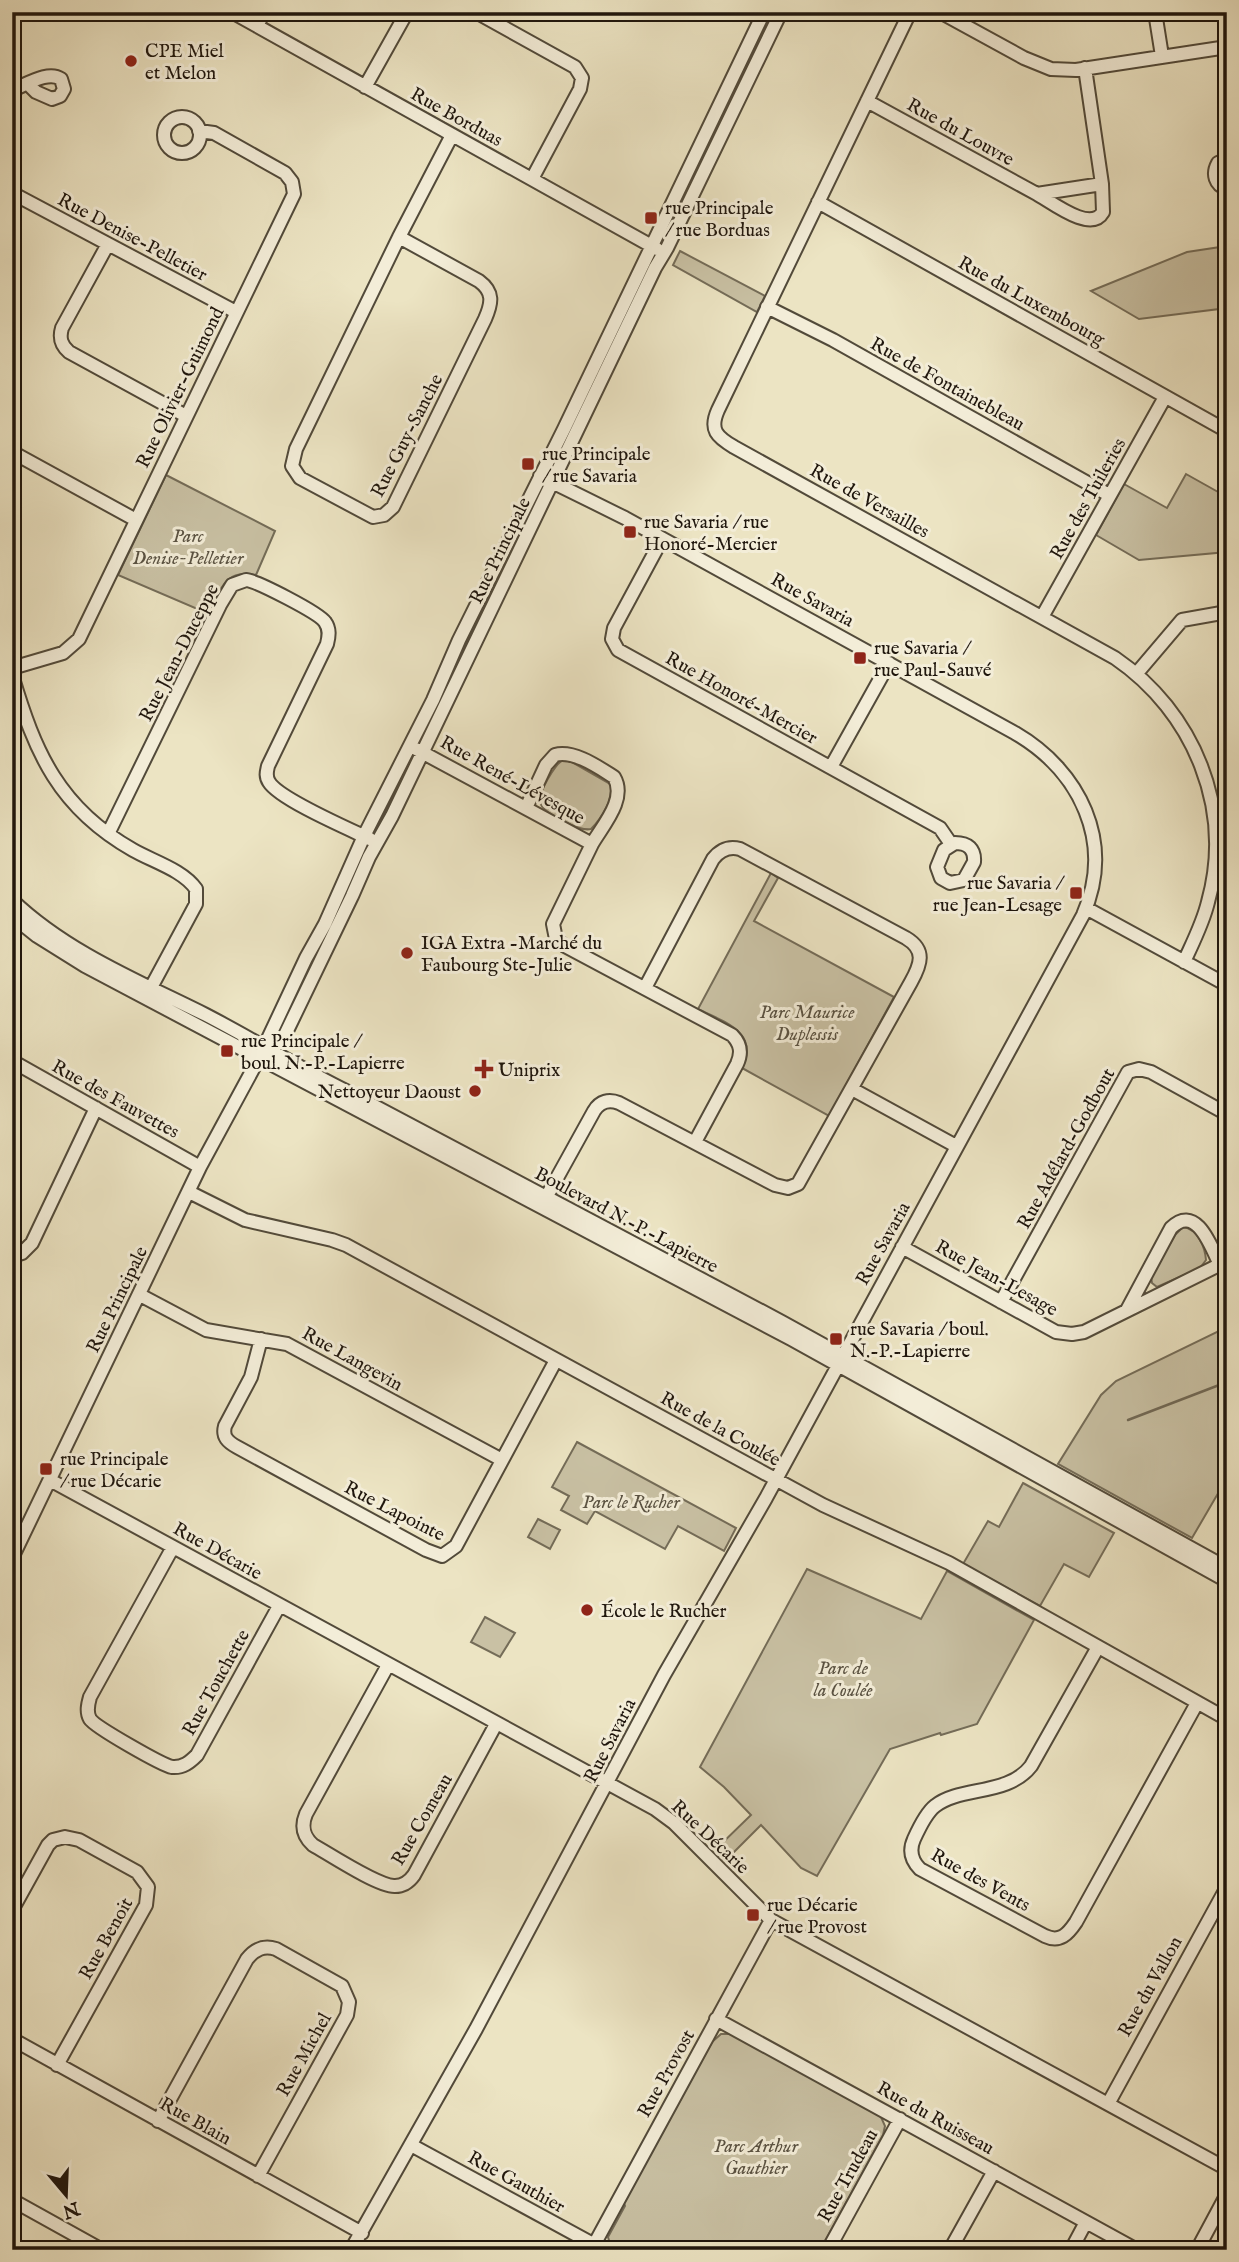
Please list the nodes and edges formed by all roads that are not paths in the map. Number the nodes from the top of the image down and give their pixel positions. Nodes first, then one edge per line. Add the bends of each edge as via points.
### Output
1 (232, 12) edge
2 (264, 12) edge
3 (407, 12) edge
4 (476, 12) edge
5 (764, 12) edge
6 (781, 12) edge
7 (910, 12) edge
8 (940, 12) edge
9 (1155, 12) edge
10 (257, 26) junction
11 (1227, 47) edge
12 (1162, 56) junction
13 (1086, 68) junction
14 (28, 84) dead end
15 (365, 86) junction
16 (12, 90) edge
17 (867, 101) junction
18 (199, 131) dead end
19 (452, 135) junction
20 (1227, 159) edge
21 (531, 178) junction
22 (1102, 184) junction
23 (1227, 189) edge
24 (12, 193) edge
25 (1037, 194) junction
26 (818, 202) junction
27 (399, 237) junction
28 (108, 244) junction
29 (651, 246) junction
30 (664, 253) junction
31 (767, 307) junction
32 (236, 312) junction
33 (1165, 397) junction
34 (186, 416) junction
35 (1227, 431) edge
36 (12, 452) edge
37 (540, 476) junction
38 (553, 483) junction
39 (1110, 495) junction
40 (136, 520) junction
41 (662, 539) junction
42 (1227, 612) edge
43 (1042, 617) junction
44 (889, 663) junction
45 (12, 668) edge
46 (1137, 673) junction
47 (12, 675) edge
48 (416, 749) junction
49 (831, 767) junction
50 (526, 808) junction
51 (108, 835) junction
52 (363, 836) junction
53 (376, 842) junction
54 (592, 844) junction
55 (951, 844) dead end
56 (12, 900) edge
57 (1086, 908) junction
58 (12, 916) edge
59 (1184, 962) junction
60 (1227, 985) edge
61 (645, 988) junction
62 (149, 992) junction
63 (265, 1052) junction
64 (12, 1061) edge
65 (852, 1089) junction
66 (96, 1108) junction
67 (1227, 1114) edge
68 (695, 1142) junction
69 (956, 1146) junction
70 (200, 1167) junction
71 (189, 1192) junction
72 (544, 1202) junction
73 (902, 1247) junction
74 (12, 1256) edge
75 (1223, 1263) edge
76 (140, 1296) junction
77 (1001, 1302) junction
78 (1127, 1310) junction
79 (261, 1339) junction
80 (556, 1360) junction
81 (840, 1360) junction
82 (502, 1460) junction
83 (50, 1480) junction
84 (776, 1480) junction
85 (173, 1547) junction
86 (13, 1553) edge
87 (1227, 1568) edge
88 (1227, 1581) edge
89 (279, 1606) junction
90 (1097, 1647) junction
91 (388, 1665) junction
92 (1197, 1703) junction
93 (1227, 1719) edge
94 (496, 1724) junction
95 (607, 1785) junction
96 (1227, 1887) edge
97 (12, 1910) edge
98 (771, 1920) junction
99 (716, 2019) junction
100 (12, 2039) edge
101 (57, 2065) junction
102 (1108, 2104) junction
103 (900, 2119) junction
104 (158, 2120) junction
105 (411, 2145) junction
106 (1227, 2169) edge
107 (994, 2171) junction
108 (258, 2176) junction
109 (1227, 2194) edge
110 (12, 2200) edge
111 (1086, 2222) junction
112 (362, 2233) junction
113 (599, 2247) edge
114 (102, 2250) edge
115 (351, 2250) edge
116 (828, 2250) edge
117 (950, 2250) edge
118 (1071, 2250) edge
119 (1137, 2250) edge
120 (1197, 2250) edge

1 - 10 street, Rue Borduas
2 - 10 street
3 - 15 street
4 - 21 street via 575,68 582,78
5 - 29 street, Rue Principale
6 - 30 street, Rue Principale
7 - 17 street, Rue de Versailles
8 - 13 street via 1035,64 1051,69
9 - 12 street
10 - 15 street, Rue Borduas
11 - 12 street
12 - 13 street
13 - 22 street, Rue du Louvre
14 - 16 street
15 - 19 street, Rue Borduas
17 - 25 street, Rue du Louvre
17 - 26 street, Rue de Versailles
18 - 32 street, Rue Olivier-Guimond via 214,133 285,173 294,189
19 - 21 street, Rue Borduas
19 - 27 street, Rue Guy-Sanche
20 - 23 street via 1218,163 1214,173 1218,184
21 - 29 street, Rue Borduas
22 - 25 street
22 - 25 street, Rue du Louvre via 1103,212 1089,221
24 - 28 street, Rue Denise-Pelletier
26 - 31 street, Rue de Versailles
26 - 33 street, Rue du Luxembourg
27 - 27 street, Rue Guy-Sanche via 483,283 491,302 393,507 373,517 302,479 292,462
28 - 32 street, Rue Denise-Pelletier
28 - 34 street via 62,328 60,340 69,352
29 - 30 street, Rue Borduas
29 - 37 street, Rue Principale
30 - 38 street, Rue Principale
31 - 39 street, Rue de Fontainebleau
31 - 43 street, Rue de Versailles via 714,419 718,437
32 - 34 street, Rue Olivier-Guimond
33 - 35 street, Rue du Luxembourg
33 - 39 street, Rue des Tuileries
34 - 40 street, Rue Olivier-Guimond
36 - 40 street
37 - 38 street, Rue Savaria
37 - 48 street, Rue Principale via 459,640
38 - 41 street, Rue Savaria
38 - 48 street, Rue Principale
39 - 43 street, Rue des Tuileries
40 - 45 street, Rue Olivier-Guimond via 75,645 64,653
41 - 44 street, Rue Savaria
41 - 49 street, Rue Honoré-Mercier via 615,625 615,646
42 - 46 street via 1182,620
43 - 46 street, Rue de Versailles
44 - 49 street
44 - 57 street, Rue Savaria via 1015,733 1057,763 1077,791 1089,822 1094,869
46 - 59 street, Rue de Versailles via 1189,737 1214,813 1216,858 1211,892
47 - 51 street via 32,738 51,774 72,802
48 - 50 street, Rue René-Lévesque
48 - 52 street, Rue Principale
48 - 53 street, Rue Principale via 392,816
49 - 55 street, Rue Honoré-Mercier via 940,828
50 - 54 street, Rue René-Lévesque
50 - 54 street via 555,755 569,754 595,766 614,778 619,792
51 - 52 street, Rue Jean-Duceppe via 222,601 232,585 246,579 323,619 328,631 327,644 268,766 268,782
51 - 62 street via 196,889 196,904
52 - 53 street, Rue Jean-Duceppe
52 - 63 street, Rue Principale
53 - 63 street, Rue Principale via 284,1037
54 - 61 street, Rue René-Lévesque via 555,918 553,933 565,946
56 - 62 street, Boulevard N.-P.-Lapierre via 61,939
57 - 59 street
57 - 69 street, Rue Savaria
58 - 62 street, Boulevard N.-P.-Lapierre via 60,952
59 - 60 street
61 - 65 street via 716,854 740,849 906,938 919,951 916,972
61 - 68 street, Rue René-Lévesque via 732,1035 739,1045 737,1064
62 - 63 street, Boulevard N.-P.-Lapierre
63 - 70 street, Rue Principale
63 - 72 street, Boulevard N.-P.-Lapierre
64 - 66 street, Rue des Fauvettes
65 - 68 street via 805,1175 790,1188 775,1185
65 - 69 street
66 - 70 street, Rue des Fauvettes
66 - 74 street via 32,1243
67 - 77 street, Rue Adélard-Godbout via 1151,1072 1128,1072
68 - 72 street via 619,1103 605,1101 594,1111
69 - 73 street, Rue Savaria
70 - 71 street, Rue Principale
71 - 76 street, Rue Principale
71 - 80 street, Rue de la Coulée via 245,1220 338,1242
72 - 81 street, Boulevard N.-P.-Lapierre
73 - 77 street, Rue Jean-Lesage
73 - 81 street, Rue Savaria
75 - 78 street, Rue Jean-Lesage
75 - 78 street via 1199,1225 1178,1222
76 - 79 street, Rue Langevin via 206,1331
76 - 83 street, Rue Principale
77 - 78 street, Rue Jean-Lesage via 1067,1334 1084,1332
79 - 82 street, Rue Langevin via 286,1344
79 - 82 street, Rue Lapointe via 247,1387 225,1426 226,1439 435,1555 442,1556 456,1546
80 - 82 street, Rue Lapointe
80 - 84 street, Rue de la Coulée
81 - 84 street, Rue Savaria
81 - 87 street, Boulevard N.-P.-Lapierre
81 - 88 street, Boulevard N.-P.-Lapierre
83 - 85 street, Rue Décarie
83 - 86 street, Rue Principale
84 - 90 street, Rue de la Coulée via 948,1563
84 - 95 street, Rue Savaria
85 - 89 street, Rue Décarie
85 - 89 street, Rue Touchette via 90,1697 88,1710 95,1725 161,1762 186,1765 197,1755
89 - 91 street, Rue Décarie
90 - 92 street, Rue de la Coulée
90 - 92 street, Rue des Vents via 1023,1775 946,1800 932,1809 911,1846 920,1869 1045,1936 1065,1936
91 - 94 street, Rue Décarie
91 - 94 street, Rue Comeau via 302,1825 313,1845 371,1877 394,1886 410,1880
92 - 93 street, Rue de la Coulée
94 - 95 street, Rue Décarie
95 - 98 street, Rue Décarie via 671,1820
95 - 105 street, Rue Savaria
96 - 102 street, Rue du Vallon
97 - 101 street, Rue Benoit via 48,1845 65,1836 137,1872 148,1887 146,1905
98 - 99 street, Rue Provost
98 - 102 street, Rue Décarie
99 - 103 street, Rue du Ruisseau
99 - 113 street, Rue Provost
100 - 101 street, Rue Blain
101 - 104 street, Rue Blain
102 - 106 street, Rue Décarie
103 - 107 street, Rue du Ruisseau
103 - 116 street, Rue Trudeau
104 - 108 street, Rue Blain
104 - 108 street, Rue Michel via 255,1950 276,1949 337,1982 348,1996 347,2014
105 - 112 street, Rue Savaria
105 - 113 street, Rue Gauthier
107 - 111 street, Rue du Ruisseau
107 - 117 street
108 - 112 street, Rue Blain
109 - 120 street
110 - 114 street
111 - 118 street
111 - 119 street, Rue du Ruisseau
112 - 115 street, Rue Savaria

